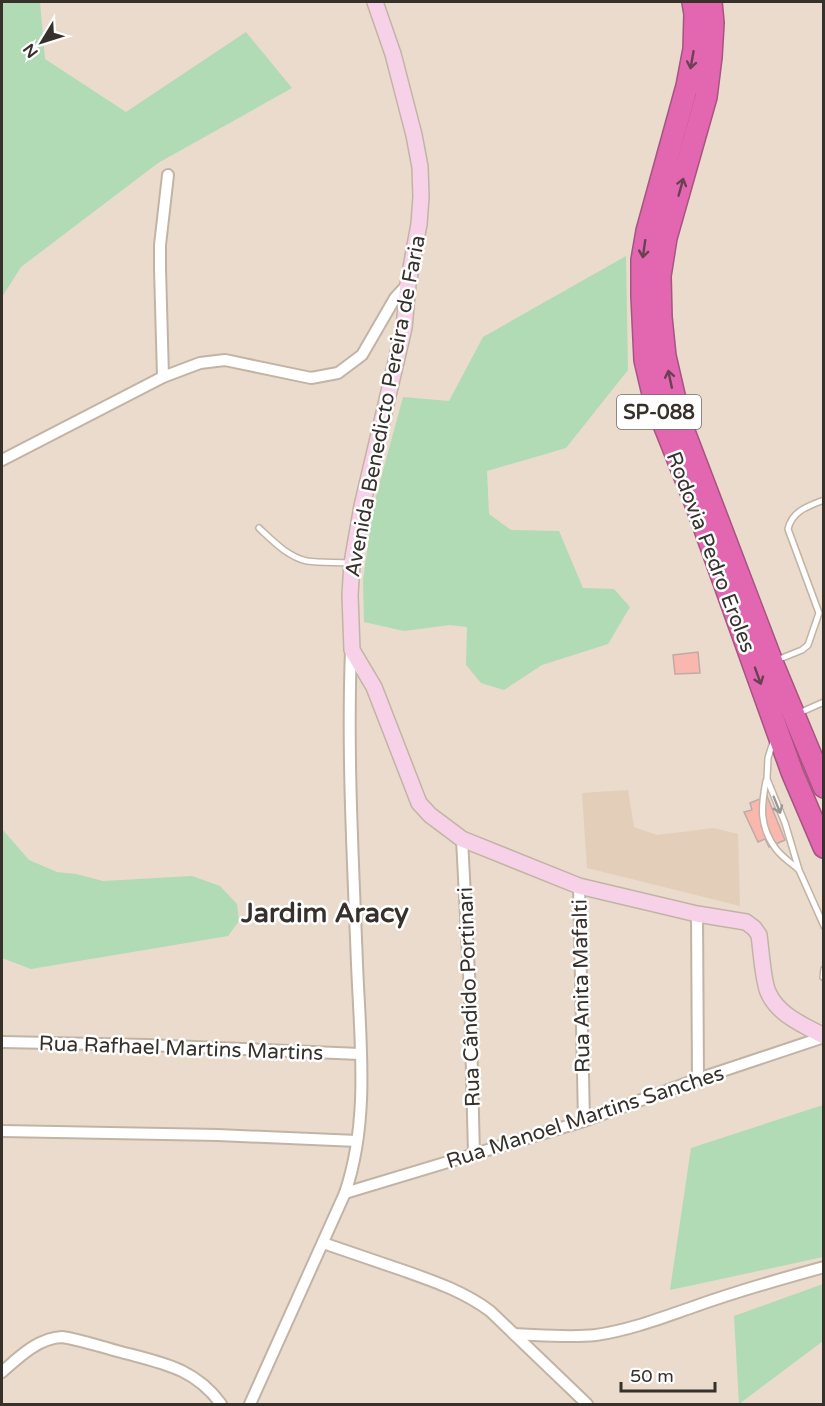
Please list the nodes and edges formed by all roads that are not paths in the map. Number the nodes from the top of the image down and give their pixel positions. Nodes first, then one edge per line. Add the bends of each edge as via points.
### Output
1 (375, 2) edge
2 (693, 2) edge
3 (711, 2) edge
4 (168, 175) dead end
5 (408, 284) junction
6 (163, 377) junction
7 (2, 460) edge
8 (824, 500) edge
9 (259, 528) dead end
10 (352, 563) junction
11 (351, 650) junction
12 (772, 662) junction
13 (824, 702) edge
14 (794, 715) junction
15 (777, 729) junction
16 (767, 779) junction
17 (824, 787) edge
18 (814, 805) edge
19 (462, 839) junction
20 (824, 847) edge
21 (799, 870) junction
22 (579, 886) junction
23 (697, 914) junction
24 (824, 926) edge
25 (824, 969) edge
26 (823, 977) edge
27 (824, 1036) edge
28 (2, 1042) edge
29 (360, 1054) junction
30 (698, 1079) junction
31 (584, 1121) junction
32 (2, 1131) edge
33 (357, 1141) junction
34 (474, 1155) junction
35 (345, 1193) junction
36 (323, 1243) junction
37 (824, 1267) edge
38 (514, 1334) junction
39 (2, 1372) edge
40 (221, 1404) edge
41 (250, 1404) edge
42 (587, 1404) edge

1 - 5 main road, Avenida Benedicto Pereira de Faria via 393,54 420,167 419,224
2 -> 15 highway, Rodovia Pedro Eroles / SP-088 via 694,49 687,86 642,260 645,360 661,417
12 -> 3 highway, Rodovia Pedro Eroles / SP-088 via 680,421 665,356 661,317 660,276 666,238 706,97 713,23
4 - 6 street via 160,253
5 - 6 street via 395,298 362,355 338,374 311,378 225,360 200,363
5 - 10 main road, Avenida Benedicto Pereira de Faria via 404,328
6 - 7 street
8 - 12 lane via 795,514 788,529 819,613 808,645
9 - 10 lane via 296,557
10 - 11 main road, Avenida Benedicto Pereira de Faria
11 - 19 main road via 374,687 419,802
11 - 29 street, Avenida Benedicto Pereira de Faria via 350,757
12 - 14 highway, Rodovia Pedro Eroles / SP-088
13 - 14 lane
14 - 17 highway, Rodovia Pedro Eroles / SP-088
15 - 16 lane via 768,758
15 - 18 highway, Rodovia Pedro Eroles / SP-088 via 792,772
16 -> 21 lane
16 - 21 lane via 761,807 764,828 777,850
18 - 20 highway, Rodovia Pedro Eroles / SP-088
19 - 22 main road
19 - 34 street, Rua Cândido Portinari
21 - 24 lane
22 - 23 main road
22 - 31 street, Rua Anita Mafalti
23 - 27 main road via 746,922 754,928 759,935 766,990 776,1006
23 - 30 street
25 - 26 lane
27 - 30 street, Rua Manoel Martins Sanches
28 - 29 street, Rua Rafhael Martins Martins
29 - 33 street, Avenida Benedicto Pereira de Faria via 362,1094
30 - 31 street, Rua Manoel Martins Sanches
31 - 34 street, Rua Manoel Martins Sanches
32 - 33 street
33 - 35 street, Avenida Benedicto Pereira de Faria
34 - 35 street, Rua Manoel Martins Sanches
35 - 36 street, Avenida Benedicto Pereira de Faria
36 - 38 street via 465,1294
36 - 41 street, Avenida Benedicto Pereira de Faria
37 - 38 street via 622,1330 572,1336
38 - 42 street
39 - 40 street via 42,1341 62,1337 186,1371

